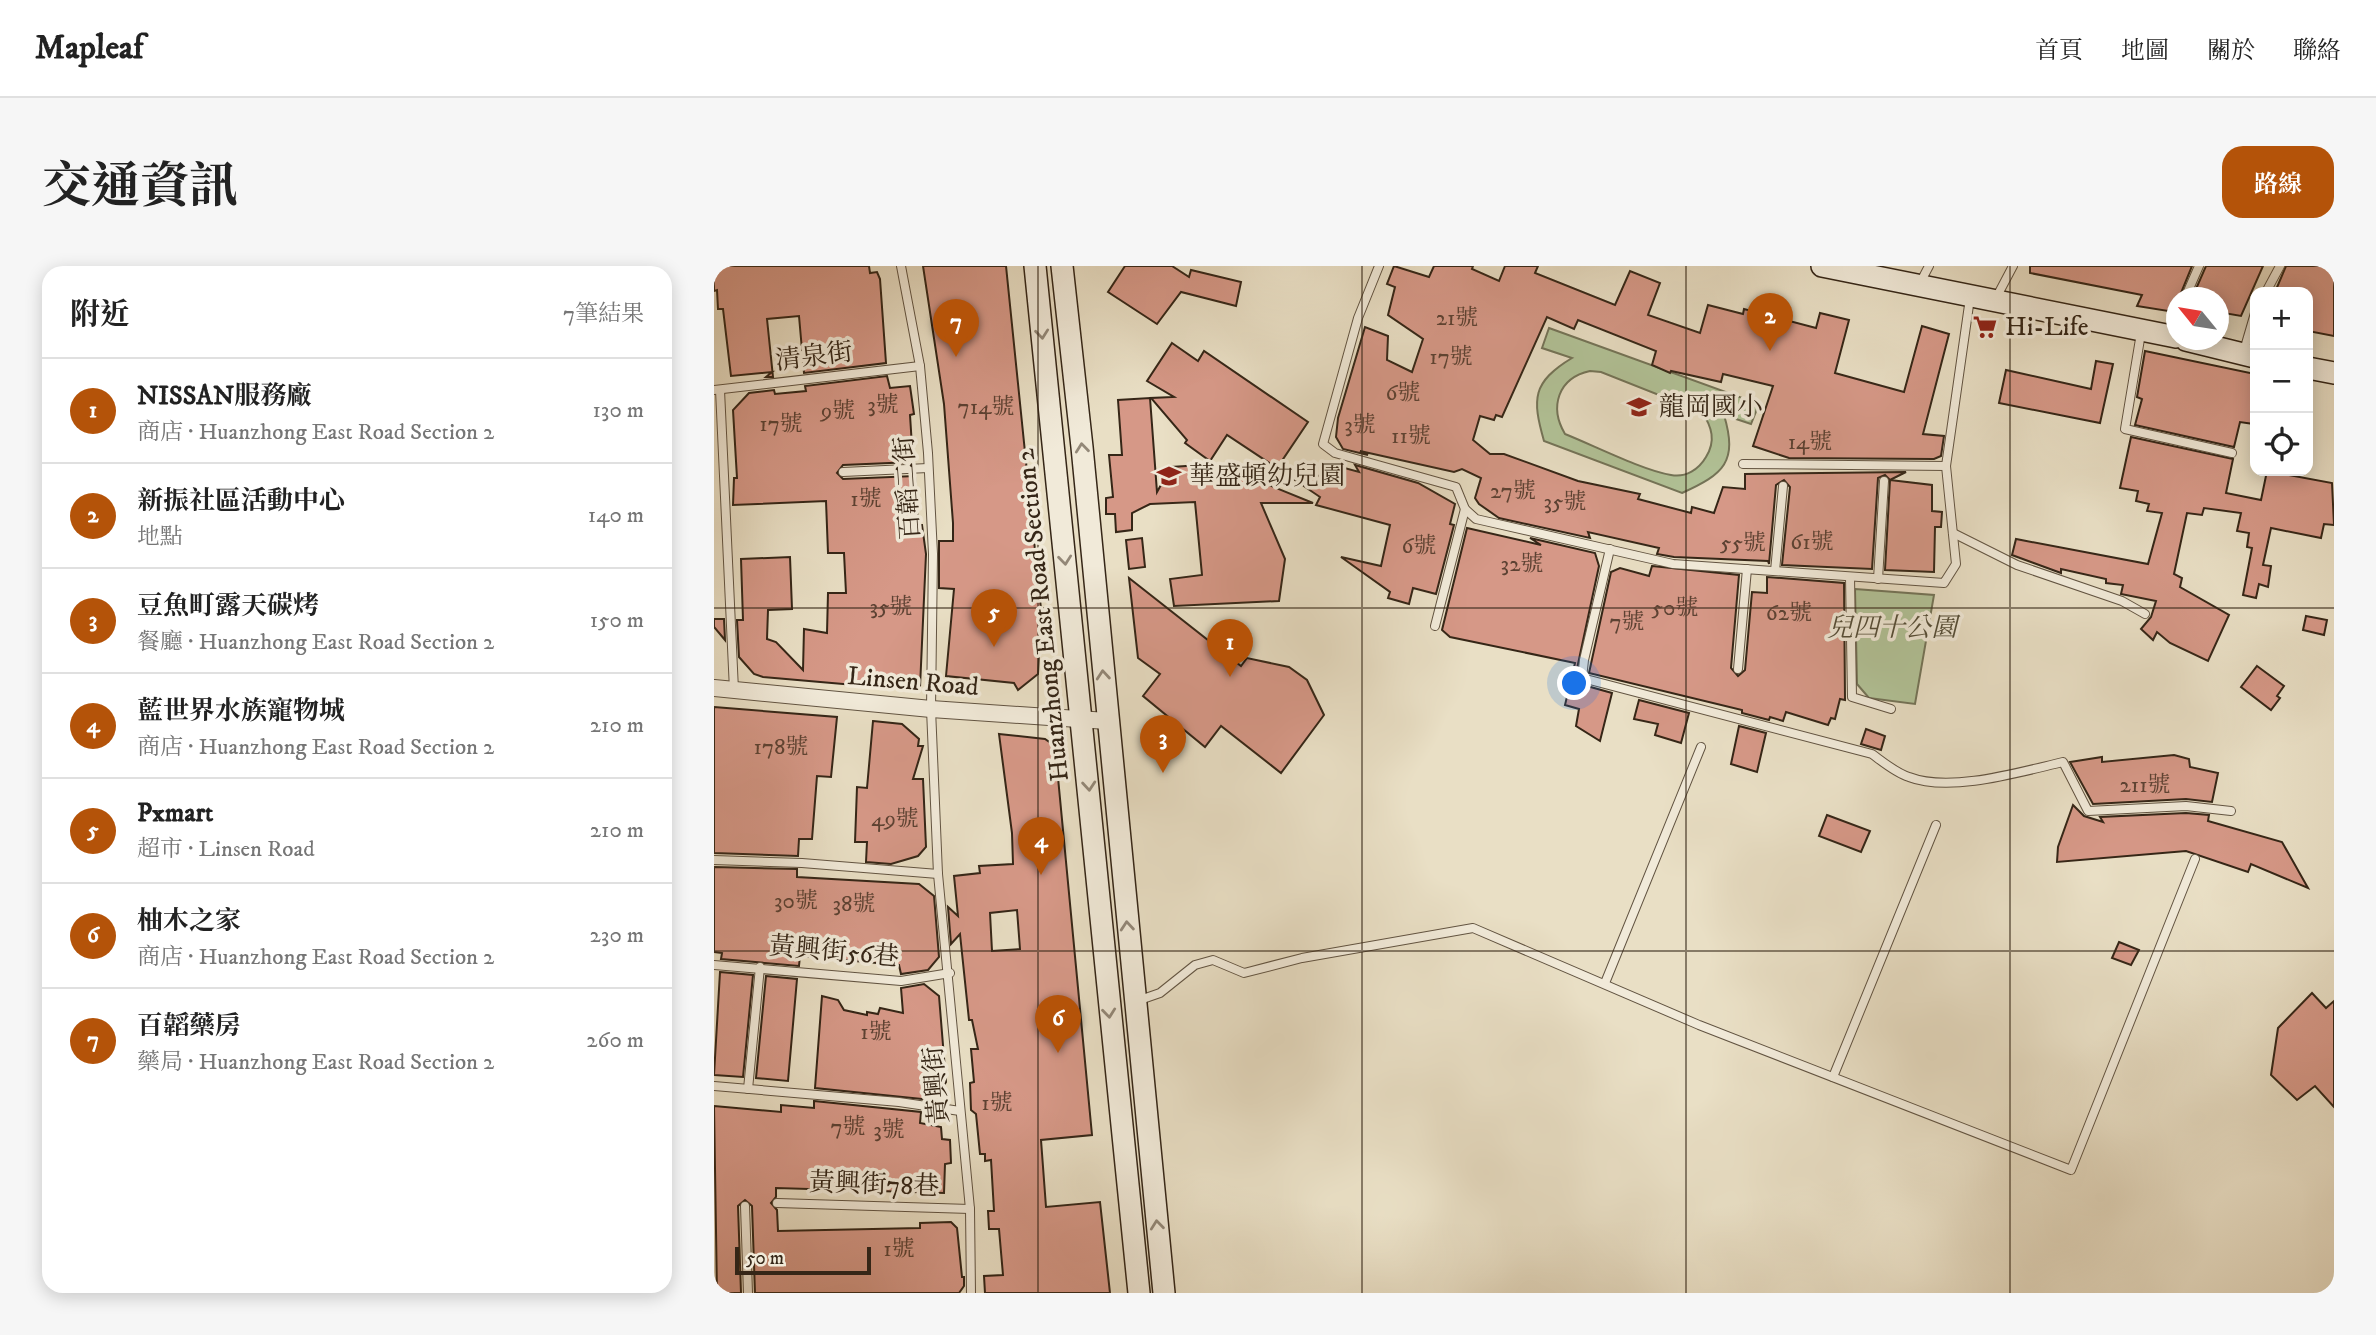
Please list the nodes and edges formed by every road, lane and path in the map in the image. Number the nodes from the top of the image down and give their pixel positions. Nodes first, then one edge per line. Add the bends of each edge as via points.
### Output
1 (901, 266) edge
2 (1035, 266) edge
3 (1062, 266) edge
4 (1379, 266) edge
5 (1822, 266) edge
6 (1929, 266) edge
7 (2013, 266) edge
8 (2199, 266) edge
9 (2280, 266) edge
10 (1918, 287) junction
11 (2190, 287) edge
12 (2269, 287) edge
13 (1970, 298) junction
14 (1994, 302) junction
15 (2141, 330) junction
16 (2166, 331) edge
17 (2229, 349) edge
18 (2249, 355) edge
19 (920, 366) junction
20 (2313, 369) edge
21 (2334, 373) edge
22 (717, 390) edge
23 (2232, 453) dead end
24 (1743, 464) dead end
25 (1946, 466) junction
26 (928, 468) junction
27 (843, 472) dead end
28 (1884, 481) dead end
29 (1783, 486) dead end
30 (1465, 509) junction
31 (1953, 533) junction
32 (1610, 549) junction
33 (1747, 569) junction
34 (1775, 571) junction
35 (1850, 577) junction
36 (1878, 579) junction
37 (2145, 614) dead end
38 (1435, 626) dead end
39 (1738, 669) dead end
40 (714, 688) edge
41 (734, 690) junction
42 (931, 709) junction
43 (1891, 709) dead end
44 (1083, 720) junction
45 (1107, 721) junction
46 (1701, 747) dead end
47 (2231, 811) dead end
48 (1936, 825) dead end
49 (2195, 859) dead end
50 (714, 860) edge
51 (938, 874) junction
52 (714, 965) edge
53 (760, 967) junction
54 (950, 973) junction
55 (1605, 983) junction
56 (1134, 1002) junction
57 (1833, 1077) junction
58 (714, 1086) edge
59 (748, 1089) junction
60 (960, 1111) junction
61 (777, 1203) dead end
62 (745, 1206) dead end
63 (970, 1209) junction
64 (748, 1293) edge
65 (971, 1293) edge
66 (1139, 1293) edge
67 (1164, 1293) edge

1 - 19 lane, 百韜二街
2 -> 44 main road, Huanzhong East Road Section 2
45 -> 3 main road, Huanzhong East Road Section 2
4 - 30 lane via 1358,318 1323,444 1335,453 1457,487
5 - 10 main road
6 - 10 lane
7 - 14 lane
8 - 11 lane
9 - 12 lane
10 - 13 main road
13 - 14 main road
13 - 25 lane
14 - 15 main road
15 - 16 main road
15 - 23 lane via 2125,429
17 - 18 main road
19 - 22 lane, 清泉街
19 - 26 lane, 百韜二街
20 - 21 main road
22 - 41 lane
24 - 25 lane
25 - 31 lane
26 - 27 lane
26 - 42 lane, 百韜二街 via 933,554
28 - 36 lane
29 - 34 lane
30 - 32 lane via 1476,519
30 - 38 lane
31 - 36 lane via 1956,564 1944,583
31 - 37 lane via 2017,565 2122,601
32 - 33 lane via 1673,564
32 - 47 lane via 1582,678 1872,754 1905,776 1928,783 1959,782 2063,762 2088,811 2186,806
33 - 34 lane
33 - 39 lane
34 - 35 lane
35 - 36 lane
35 - 43 lane via 1852,697
40 - 41 street, Linsen Road
41 - 42 street, Linsen Road
42 - 44 street, Linsen Road
42 - 51 lane, 黃興街
44 - 45 street, Linsen Road
44 -> 66 main road, Huanzhong East Road Section 2
56 -> 45 main road, Huanzhong East Road Section 2
46 - 55 lane
48 - 57 lane
49 - 57 lane via 2071,1170
50 - 51 lane
51 - 54 lane, 黃興街
52 - 53 lane, 黃興街56巷
53 - 54 lane, 黃興街56巷 via 901,981
53 - 59 lane
54 - 60 lane, 黃興街
55 - 56 lane via 1473,928 1302,958 1244,973 1213,960 1195,965 1160,993
55 - 57 lane
67 -> 56 main road, Huanzhong East Road Section 2
58 - 59 lane
59 - 60 lane
60 - 63 lane, 黃興街
61 - 63 lane, 黃興街78巷
62 - 64 lane
63 - 65 lane, 黃興街

